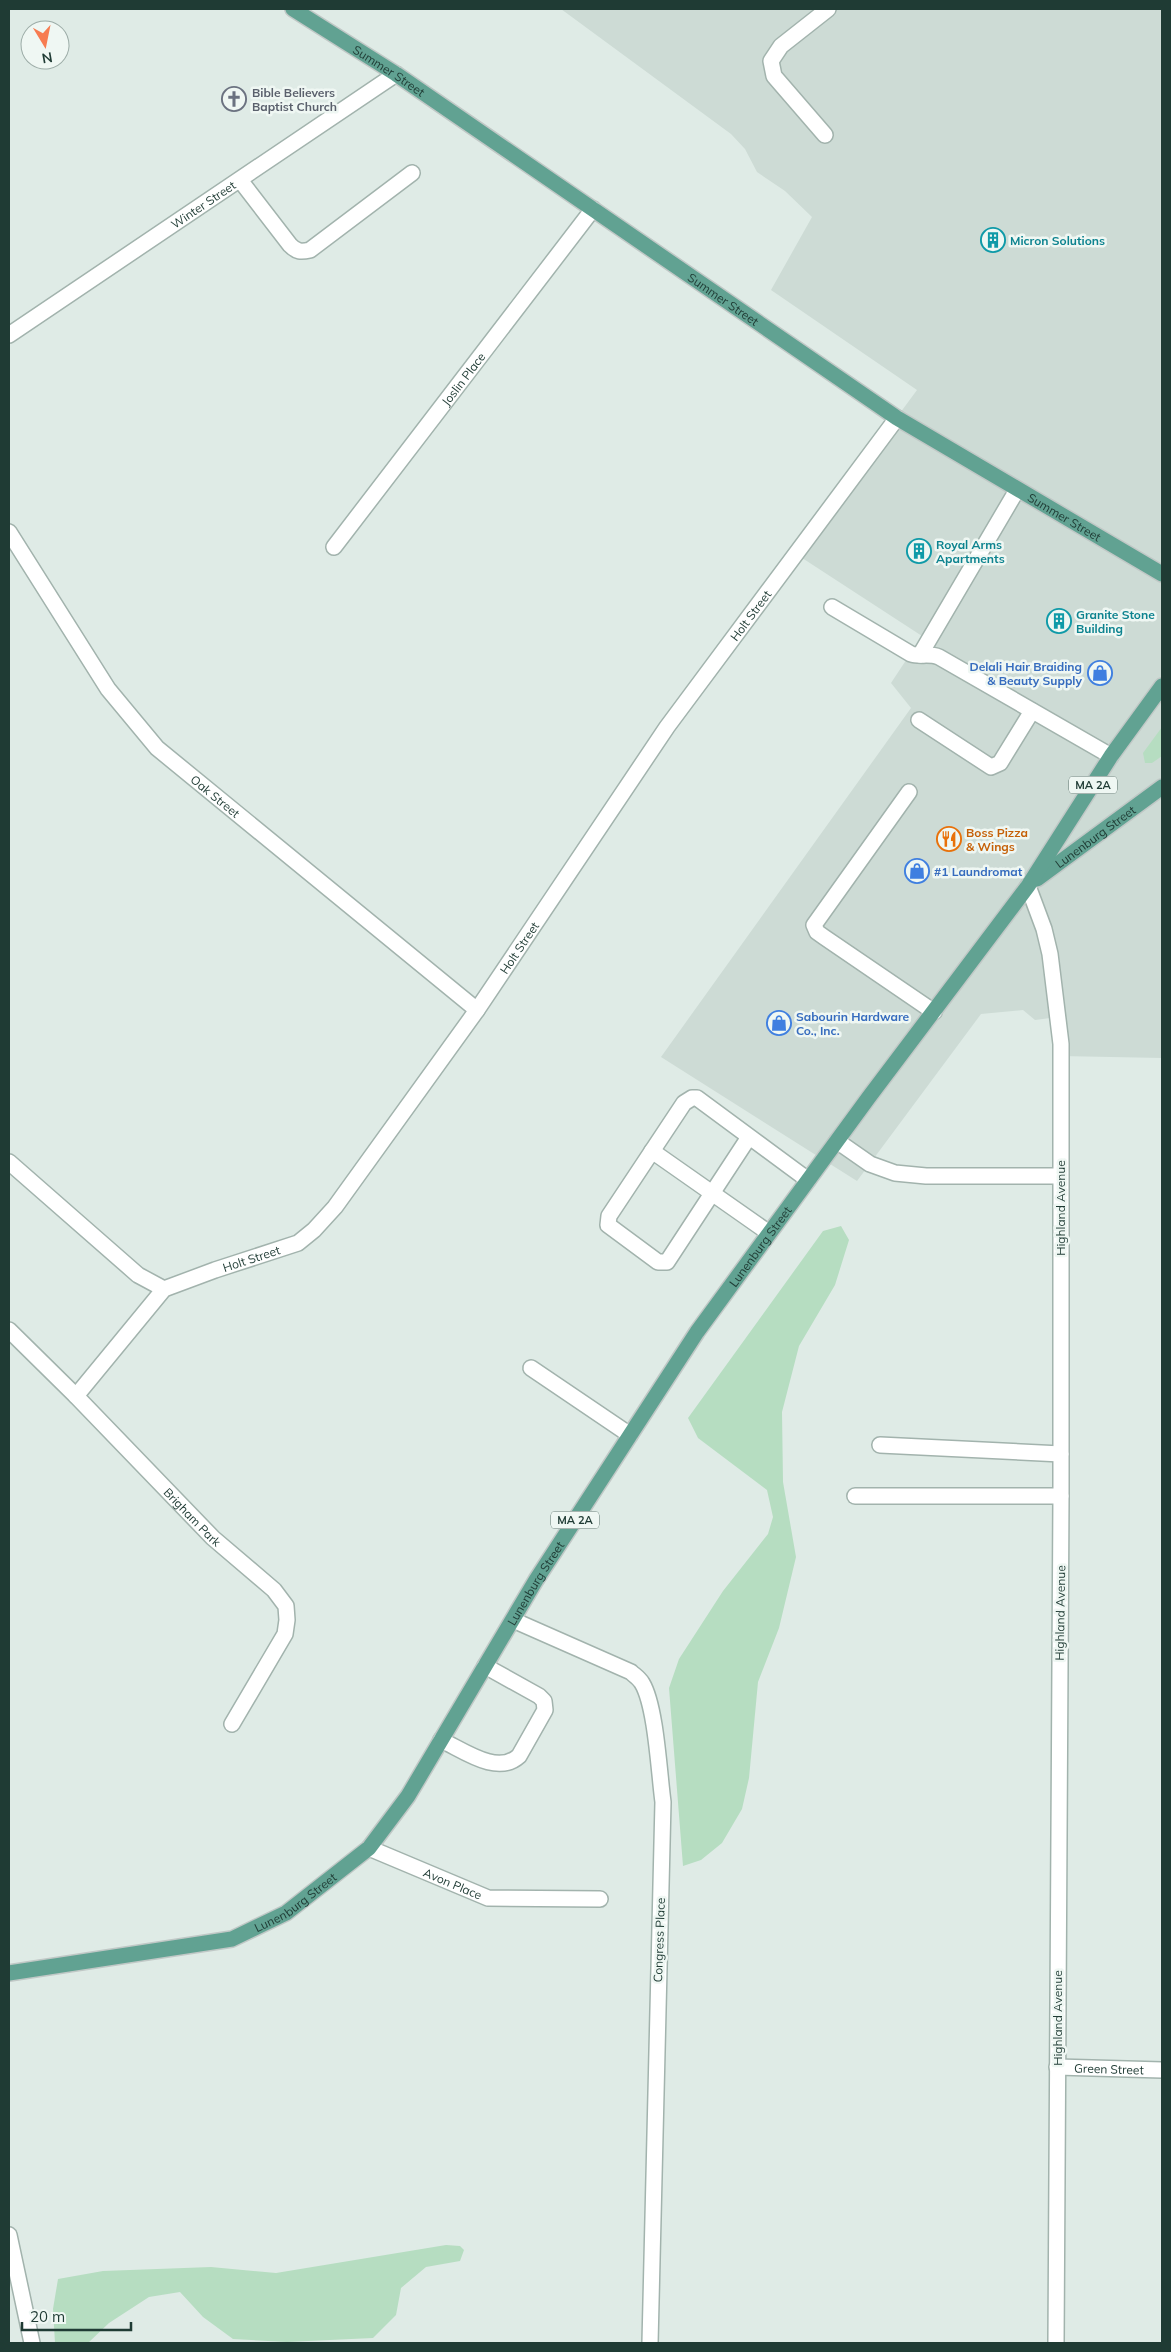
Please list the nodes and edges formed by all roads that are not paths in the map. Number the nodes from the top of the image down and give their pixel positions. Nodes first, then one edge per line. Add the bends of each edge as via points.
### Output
1 (293, 9) edge
2 (828, 9) edge
3 (396, 74) junction
4 (825, 135) dead end
5 (412, 173) dead end
6 (240, 180) junction
7 (592, 209) junction
8 (9, 335) edge
9 (897, 418) junction
10 (1016, 490) junction
11 (9, 532) edge
12 (334, 547) dead end
13 (1162, 574) edge
14 (832, 607) dead end
15 (920, 655) junction
16 (1162, 686) edge
17 (1032, 710) junction
18 (918, 720) dead end
19 (1111, 756) junction
20 (1162, 787) edge
21 (909, 792) dead end
22 (1028, 886) junction
23 (477, 1010) junction
24 (934, 1012) junction
25 (749, 1136) junction
26 (837, 1140) junction
27 (652, 1151) junction
28 (9, 1162) edge
29 (1060, 1176) junction
30 (808, 1180) junction
31 (712, 1193) junction
32 (770, 1233) junction
33 (164, 1289) junction
34 (9, 1330) edge
35 (531, 1368) dead end
36 (76, 1396) junction
37 (630, 1435) junction
38 (880, 1445) dead end
39 (1061, 1454) junction
40 (855, 1496) dead end
41 (1061, 1496) junction
42 (513, 1620) junction
43 (485, 1666) junction
44 (232, 1724) dead end
45 (442, 1740) junction
46 (370, 1848) junction
47 (600, 1898) dead end
48 (9, 1973) edge
49 (1057, 2067) junction
50 (1162, 2070) edge
51 (9, 2236) edge
52 (32, 2343) edge
53 (650, 2343) edge
54 (1056, 2343) edge

1 - 3 main road, Summer Street
2 - 4 street via 781,46 771,60 774,76
3 - 6 street, Winter Street
3 - 7 main road, Summer Street
5 - 6 street via 310,250 302,252 290,246
6 - 8 street, Winter Street
7 - 9 main road, Summer Street
7 - 12 street, Joslin Place
9 - 10 main road, Summer Street
9 - 23 street, Holt Street via 667,727
10 - 13 main road, Summer Street
10 - 15 street
11 - 23 street, Oak Street via 108,689 157,748
14 - 15 street via 910,654
15 - 17 street via 939,657
16 - 19 main road, Lunenburg Street / MA 2A
17 - 18 street via 1000,763 991,767
17 - 19 street
19 - 22 main road, Lunenburg Street / MA 2A
20 - 22 main road, Lunenburg Street / MA 2A
21 - 24 street via 814,925 817,932
22 - 24 main road, Lunenburg Street / MA 2A
22 - 29 street, Highland Avenue via 1046,938 1058,1017
23 - 33 street, Holt Street via 335,1207 314,1230 298,1243
24 - 26 main road, Lunenburg Street / MA 2A
25 - 27 street via 692,1098 684,1103
25 - 30 street
25 - 31 street
26 - 29 street via 870,1164 895,1172 926,1176
26 - 30 main road, Lunenburg Street / MA 2A
27 - 31 street
27 - 31 street via 607,1222 658,1262 667,1262
28 - 33 street via 138,1275
29 - 39 street, Highland Avenue
30 - 32 main road, Lunenburg Street / MA 2A
31 - 32 street
32 - 37 main road, Lunenburg Street / MA 2A via 697,1332
33 - 36 street
34 - 36 street, Brigham Park
35 - 37 street
36 - 44 street, Brigham Park via 213,1538 274,1590 286,1606 285,1634
37 - 42 main road, Lunenburg Street / MA 2A
38 - 39 street
39 - 41 street, Highland Avenue
40 - 41 street
41 - 49 street, Highland Avenue
42 - 43 main road, Lunenburg Street / MA 2A
42 - 53 street, Congress Place via 631,1672 641,1681 648,1697 663,1802
43 - 45 main road, Lunenburg Street / MA 2A
43 - 45 street via 544,1701 545,1710 519,1756 499,1765
45 - 46 main road, Lunenburg Street / MA 2A via 408,1796
46 - 47 street, Avon Place via 488,1898
46 - 48 main road, Lunenburg Street / MA 2A via 286,1913 232,1939
49 - 50 street, Green Street
49 - 54 street, Highland Avenue
51 - 52 street

